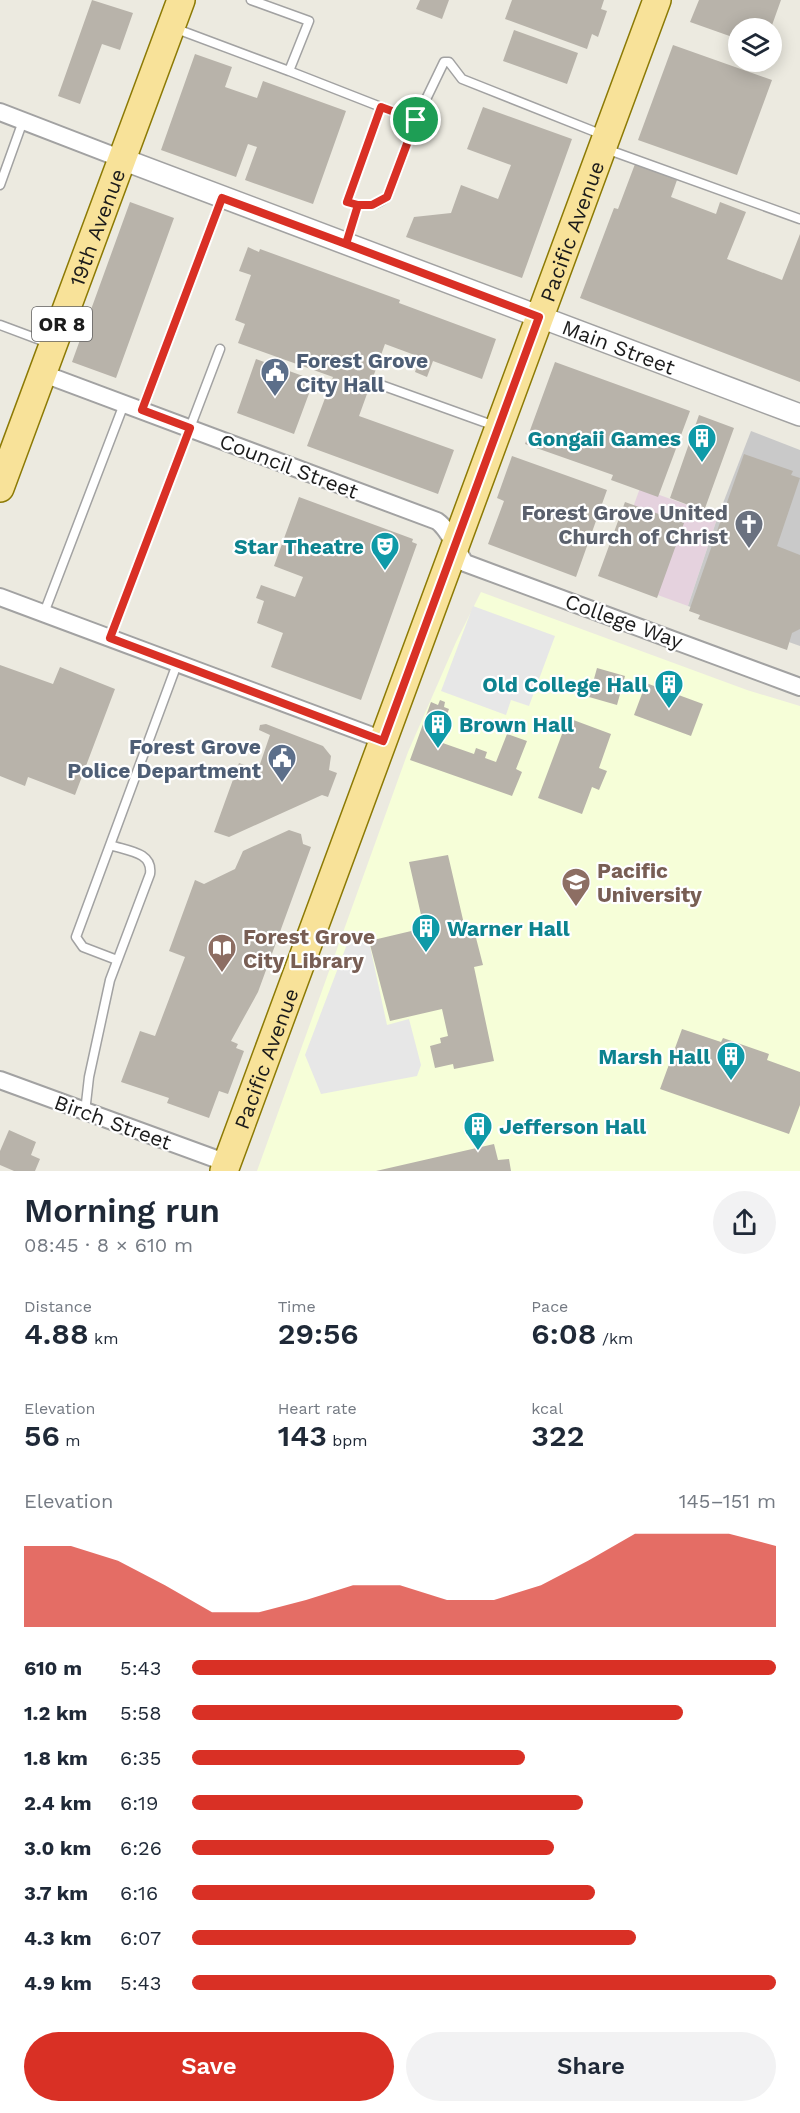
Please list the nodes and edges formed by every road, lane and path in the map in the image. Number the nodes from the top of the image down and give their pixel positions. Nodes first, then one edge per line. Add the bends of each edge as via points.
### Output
1 (181, 0) edge
2 (251, 0) edge
3 (657, 0) edge
4 (171, 27) junction
5 (289, 70) junction
6 (381, 107) junction
7 (0, 112) edge
8 (416, 120) junction
9 (23, 121) junction
10 (604, 142) junction
11 (122, 159) junction
12 (0, 185) edge
13 (222, 198) junction
14 (358, 205) junction
15 (800, 219) edge
16 (346, 244) junction
17 (539, 317) junction
18 (0, 325) edge
19 (54, 345) junction
20 (220, 349) dead end
21 (44, 374) junction
22 (381, 385) dead end
23 (124, 404) junction
24 (142, 410) junction
25 (800, 415) edge
26 (498, 427) junction
27 (190, 428) junction
28 (0, 488) edge
29 (454, 547) junction
30 (0, 597) edge
31 (44, 613) junction
32 (110, 638) junction
33 (177, 664) junction
34 (800, 687) edge
35 (383, 741) junction
36 (110, 845) junction
37 (117, 960) junction
38 (0, 1080) edge
39 (85, 1112) junction
40 (225, 1167) edge

1 - 4 main road, 19th Avenue / OR 8
2 - 5 lane via 309,21
3 - 10 main road, Pacific Avenue
4 - 5 lane
4 - 11 main road, 19th Avenue / OR 8
5 - 6 lane
6 - 8 lane
6 - 14 lane via 347,202
7 - 9 street, Main Street
8 - 10 lane via 444,62 449,62 462,79
8 - 14 lane via 387,197 372,205
9 - 11 street, Main Street
9 - 12 lane
10 - 15 lane
10 - 17 main road, Pacific Avenue
11 - 13 street, Main Street
11 - 19 main road, 19th Avenue / OR 8
13 - 16 street, Main Street
13 - 24 lane
14 - 16 lane
16 - 17 street, Main Street
17 - 25 street, Main Street
17 - 26 main road, Pacific Avenue
18 - 19 lane
19 - 21 main road, 19th Avenue / OR 8
20 - 27 lane
21 - 23 street, Council Street
21 - 28 main road, 19th Avenue / OR 8
22 - 26 lane
23 - 24 street, Council Street
23 - 31 lane
24 - 27 street, Council Street
26 - 29 main road, Pacific Avenue
27 - 29 street, Council Street via 437,521 445,527
27 - 32 lane
29 - 34 street, College Way via 465,563
29 - 35 main road, Pacific Avenue
30 - 31 street
31 - 32 street
32 - 33 street
33 - 35 street
33 - 36 lane
35 - 40 main road, Pacific Avenue
36 - 37 lane via 76,937 83,947
36 - 37 lane via 146,857 151,866
37 - 39 lane via 88,1077
38 - 39 street, Birch Street
39 - 40 street, Birch Street

